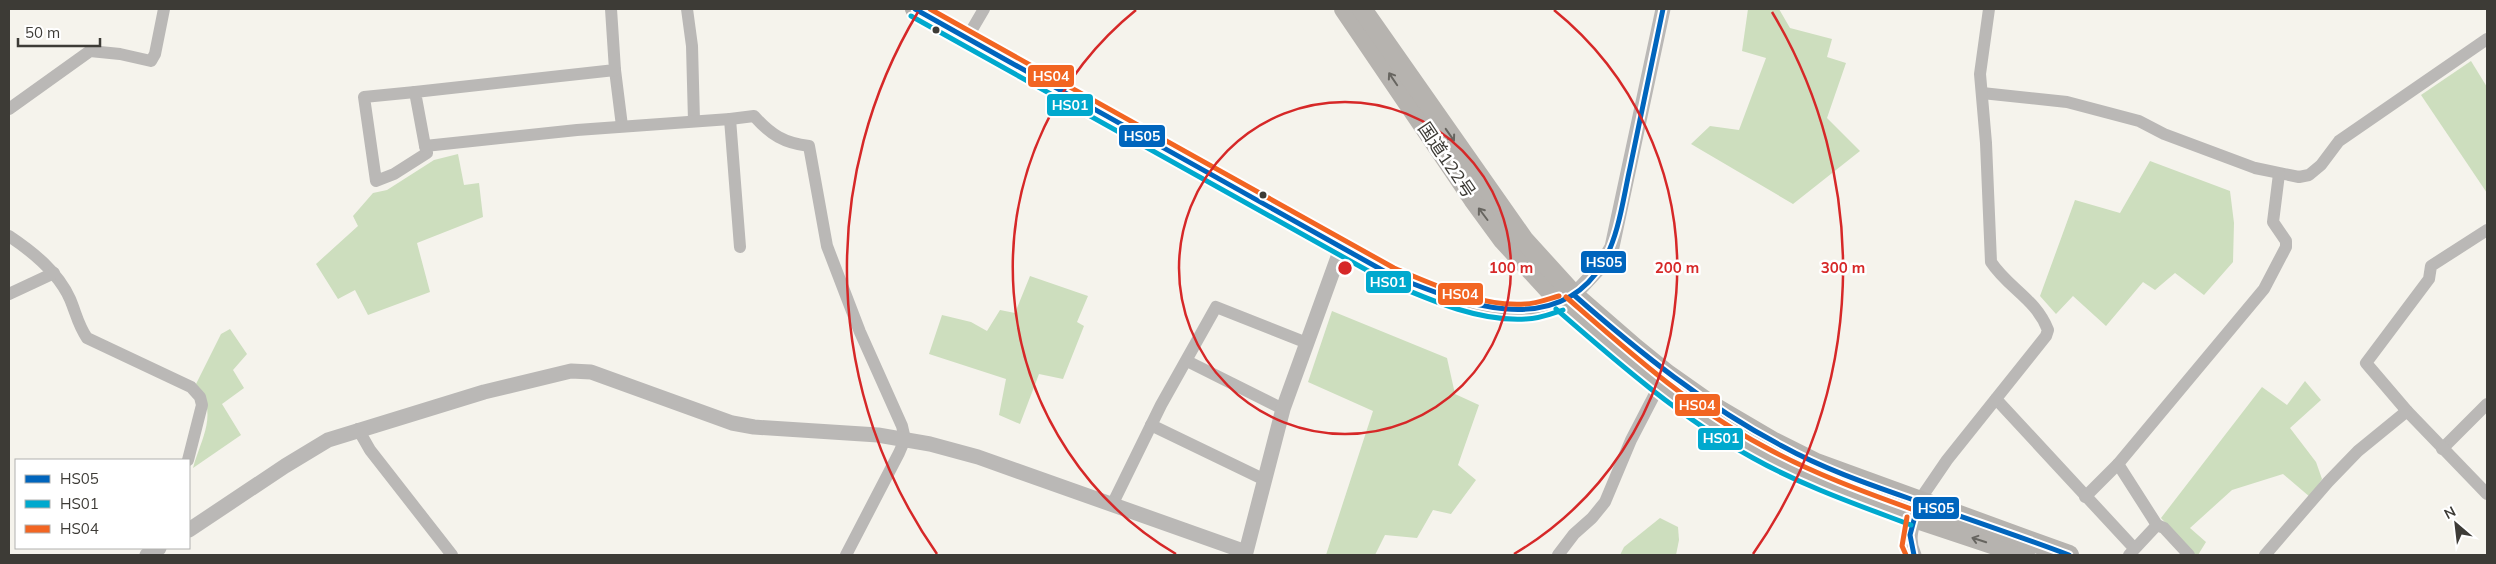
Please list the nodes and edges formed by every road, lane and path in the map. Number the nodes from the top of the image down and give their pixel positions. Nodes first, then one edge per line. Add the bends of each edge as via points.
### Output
1 (164, 9) edge
2 (611, 9) edge
3 (687, 9) edge
4 (915, 9) edge
5 (984, 9) edge
6 (1344, 9) edge
7 (1362, 9) edge
8 (1663, 9) edge
9 (1989, 9) edge
10 (967, 38) junction
11 (2487, 39) edge
12 (615, 70) junction
13 (415, 92) junction
14 (1982, 93) junction
15 (9, 109) edge
16 (730, 119) junction
17 (694, 121) junction
18 (622, 126) junction
19 (425, 146) junction
20 (2279, 174) junction
21 (2487, 230) edge
22 (9, 236) edge
23 (1342, 246) junction
24 (740, 247) dead end
25 (54, 273) junction
26 (9, 294) edge
27 (1568, 298) junction
28 (1307, 343) junction
29 (1187, 361) junction
30 (1659, 386) junction
31 (1996, 399) junction
32 (2487, 404) edge
33 (1284, 408) junction
34 (2406, 411) junction
35 (1151, 425) junction
36 (358, 429) junction
37 (905, 439) junction
38 (2442, 449) junction
39 (188, 459) edge
40 (2118, 464) junction
41 (1265, 480) junction
42 (2487, 494) edge
43 (2085, 497) junction
44 (1112, 505) junction
45 (1917, 510) junction
46 (2157, 525) junction
47 (190, 529) edge
48 (2131, 552) edge
49 (1245, 554) edge
50 (452, 555) edge
51 (846, 555) edge
52 (1558, 555) edge
53 (1914, 555) edge
54 (2025, 555) edge
55 (2070, 555) edge
56 (2189, 555) edge
57 (2265, 555) edge

1 - 15 street via 151,61 90,51
2 - 12 street
3 - 17 street via 692,46
4 - 10 main road
5 - 10 street
27 -> 6 highway, 国道122号 via 1513,252
7 -> 27 highway, 国道122号 via 1519,234
8 - 27 street via 1612,247 1601,266
9 - 14 street via 1982,46
10 - 23 main road
11 - 20 street via 2339,142 2309,175
12 - 13 street
12 - 18 street
13 - 19 street
13 - 19 street via 364,97 376,181 394,174 427,153
14 - 20 street via 2067,102 2139,121 2172,138
14 - 31 street via 1991,262 2036,309 2048,330
16 - 17 street
16 - 24 street
16 - 37 street via 754,116 778,138 790,144 810,146 827,246
17 - 18 street
18 - 19 street
20 - 40 street via 2273,222 2286,240 2286,246 2264,290
21 - 34 street via 2431,266 2429,279 2366,363
22 - 25 street
23 - 27 main road via 1422,288 1500,310 1524,312
23 - 28 street
25 - 26 street
25 - 39 street via 87,338 191,387 200,396 202,405
27 - 30 highway
27 - 45 highway via 1667,374 1735,419 1816,463
28 - 29 street via 1216,307
28 - 33 street
29 - 33 street
29 - 35 street
30 - 45 highway via 1738,441 1819,482
30 - 52 street via 1631,440 1605,502
31 - 43 street
31 - 45 street via 1947,460
32 - 38 street
33 - 41 street
34 - 38 street
34 - 57 street via 2358,451
35 - 41 street
35 - 44 street
36 - 37 street via 484,392 572,371 591,372 732,423
36 - 47 street via 306,452
36 - 50 street via 370,450
37 - 44 street via 978,457
37 - 51 street
38 - 42 street
40 - 43 street
40 - 46 street
41 - 49 street
43 - 48 street
44 - 49 street
45 - 53 street via 1909,546
54 -> 45 highway
45 - 55 highway
46 - 48 street
46 - 56 street via 2164,528

